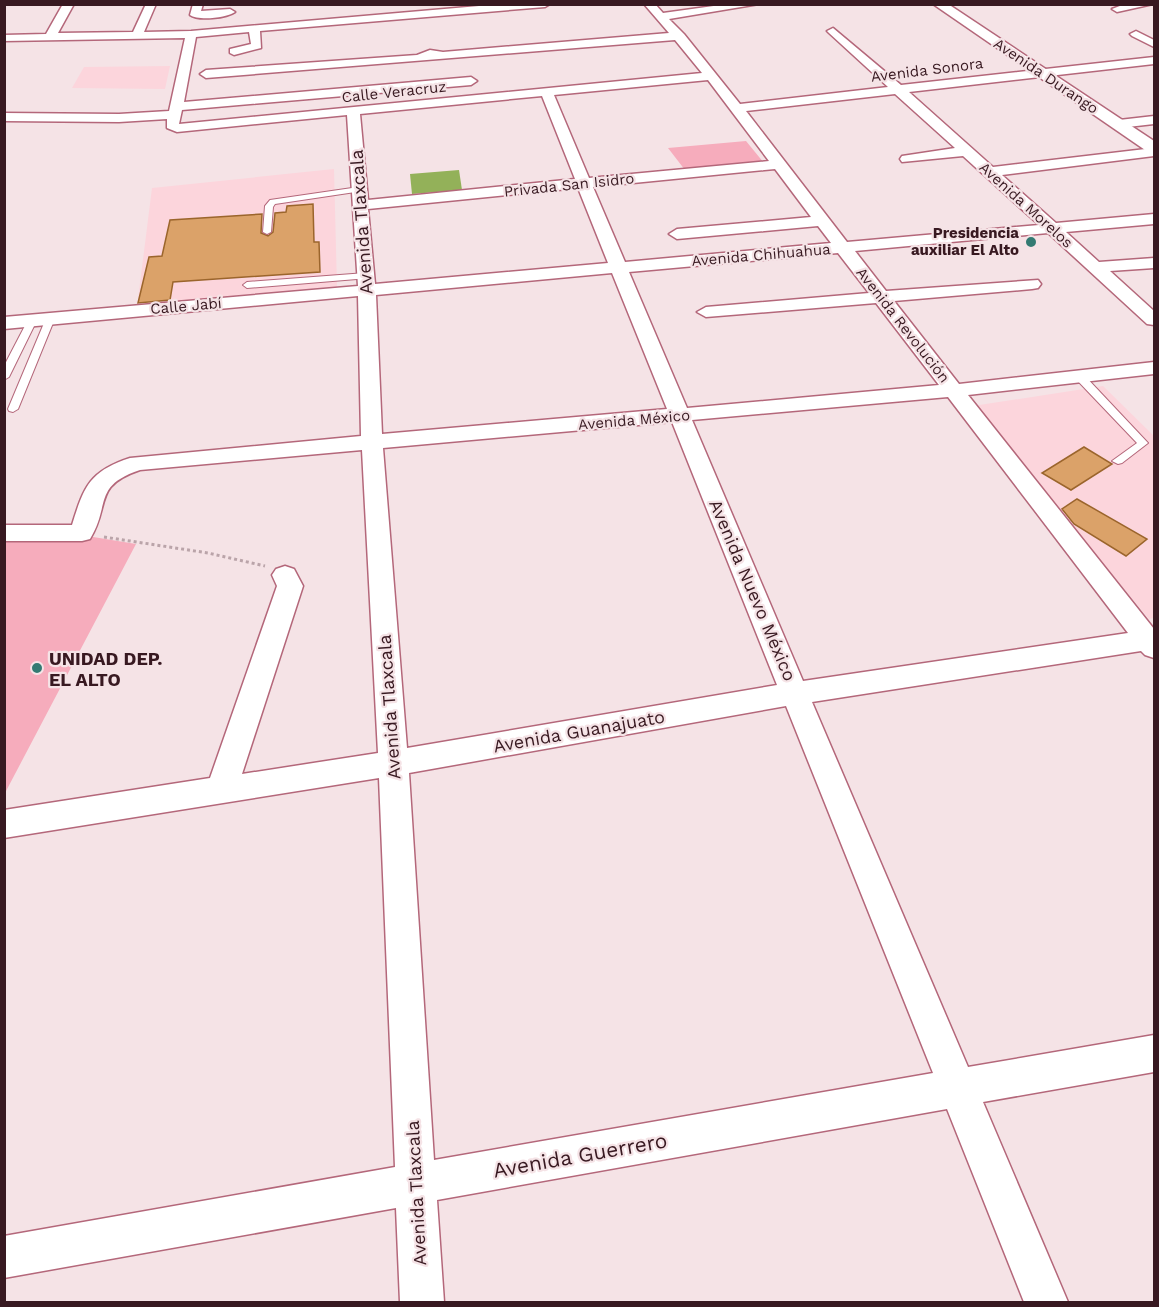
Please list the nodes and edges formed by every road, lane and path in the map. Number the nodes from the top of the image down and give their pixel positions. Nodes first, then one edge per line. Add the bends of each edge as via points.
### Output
1 (69, 4) edge
2 (151, 4) edge
3 (545, 4) edge
4 (754, 4) edge
5 (939, 4) edge
6 (1148, 4) edge
7 (536, 5) edge
8 (1117, 9) dead end
9 (196, 10) edge
10 (243, 11) dead end
11 (655, 11) edge
12 (365, 20) junction
13 (317, 23) junction
14 (254, 29) junction
15 (833, 31) dead end
16 (368, 32) dead end
17 (191, 34) junction
18 (1136, 34) dead end
19 (137, 35) junction
20 (680, 36) junction
21 (50, 37) junction
22 (4, 38) edge
23 (321, 40) dead end
24 (1155, 44) edge
25 (234, 51) dead end
26 (1155, 60) edge
27 (1134, 62) junction
28 (1042, 73) junction
29 (206, 74) dead end
30 (1155, 74) edge
31 (712, 76) junction
32 (471, 81) dead end
33 (897, 90) junction
34 (547, 94) junction
35 (739, 108) junction
36 (175, 111) junction
37 (353, 113) junction
38 (4, 117) edge
39 (1155, 120) edge
40 (1119, 124) junction
41 (1155, 150) edge
42 (966, 151) junction
43 (907, 159) dead end
44 (778, 164) junction
45 (989, 172) junction
46 (583, 183) junction
47 (360, 197) junction
48 (1155, 219) edge
49 (822, 221) junction
50 (1051, 228) junction
51 (267, 232) dead end
52 (677, 234) dead end
53 (842, 248) junction
54 (1155, 263) edge
55 (1094, 267) junction
56 (618, 268) junction
57 (366, 283) junction
58 (1032, 284) dead end
59 (247, 285) dead end
60 (882, 298) junction
61 (706, 312) dead end
62 (50, 318) junction
63 (32, 320) junction
64 (1155, 320) edge
65 (4, 322) edge
66 (1155, 368) edge
67 (1079, 376) junction
68 (4, 377) edge
69 (955, 390) junction
70 (13, 409) dead end
71 (680, 416) junction
72 (372, 443) junction
73 (1118, 461) dead end
74 (4, 533) edge
75 (82, 533) junction
76 (285, 575) joint
77 (1152, 642) edge
78 (797, 693) junction
79 (393, 763) junction
80 (222, 789) junction
81 (4, 824) edge
82 (1155, 1053) edge
83 (956, 1088) junction
84 (416, 1184) junction
85 (4, 1257) edge
86 (422, 1302) edge
87 (1046, 1302) edge

1 - 21 street
2 - 19 street
3 - 7 street
4 - 11 street
5 - 28 street, Avenida Durango
6 - 8 street
7 - 12 street
9 - 10 street
11 - 20 street, Avenida Revolución
12 - 13 street
12 - 16 street
13 - 14 street
13 - 23 street
14 - 17 street
14 - 25 street via 257,46
15 - 33 street, Avenida Morelos
17 - 19 street
17 - 36 street
18 - 24 street
19 - 21 street
20 - 29 street via 431,60
20 - 31 street, Avenida Revolución
21 - 22 street
26 - 27 street, Avenida Sonora
27 - 28 street, Avenida Sonora
27 - 30 street
28 - 33 street, Avenida Sonora
28 - 40 street, Avenida Durango
31 - 34 street, Calle Veracruz
31 - 35 street, Avenida Revolución
32 - 36 street
33 - 35 street, Avenida Sonora
33 - 42 street, Avenida Morelos
34 - 37 street, Calle Veracruz
34 - 46 street, Avenida Nuevo México
35 - 44 street, Avenida Revolución
36 - 37 street, Calle Veracruz via 171,125 185,128
36 - 38 street via 119,118
37 - 47 street, Avenida Tlaxcala
39 - 40 street
40 - 41 street, Avenida Durango
41 - 45 street
42 - 43 street
42 - 45 street, Avenida Morelos
44 - 46 street, Privada San Isidro
44 - 49 street, Avenida Revolución
45 - 50 street, Avenida Morelos
46 - 47 street, Privada San Isidro
46 - 56 street, Avenida Nuevo México
47 - 51 lane via 273,202 269,206
47 - 57 street, Avenida Tlaxcala
48 - 50 street, Avenida Chihuahua
49 - 52 street
49 - 53 street, Avenida Revolución
50 - 53 street, Avenida Chihuahua
50 - 55 street, Avenida Morelos
53 - 56 street, Avenida Chihuahua
53 - 60 street, Avenida Revolución
54 - 55 street
55 - 64 street, Avenida Morelos
56 - 57 street, Avenida Chihuahua
56 - 71 street, Avenida Nuevo México
57 - 59 lane
57 - 62 street, Calle Jabí
57 - 72 street, Avenida Tlaxcala
58 - 60 street
60 - 61 street
60 - 69 street, Avenida Revolución
62 - 63 street, Calle Jabí
62 - 70 lane
63 - 65 street, Calle Jabí
63 - 68 lane
66 - 67 street, Avenida México
67 - 69 street, Avenida México
67 - 73 lane via 1143,443
69 - 71 street, Avenida México
69 - 77 street, Avenida Revolución
71 - 72 street, Avenida México
71 - 78 street, Avenida Nuevo México
72 - 75 street, Avenida México via 138,463 114,470 98,484
72 - 79 street, Avenida Tlaxcala
74 - 75 street
75 - 76 path via 208,553
76 - 80 street via 290,586
77 - 78 street, Avenida Guanajuato
78 - 79 street, Avenida Guanajuato
78 - 83 street, Avenida Nuevo México
79 - 80 street, Avenida Guanajuato
79 - 84 street, Avenida Tlaxcala
80 - 81 street, Avenida Guanajuato
82 - 83 street, Avenida Guerrero
83 - 84 street, Avenida Guerrero
83 - 87 street, Avenida Nuevo México
84 - 85 street, Avenida Guerrero
84 - 86 street, Avenida Tlaxcala

